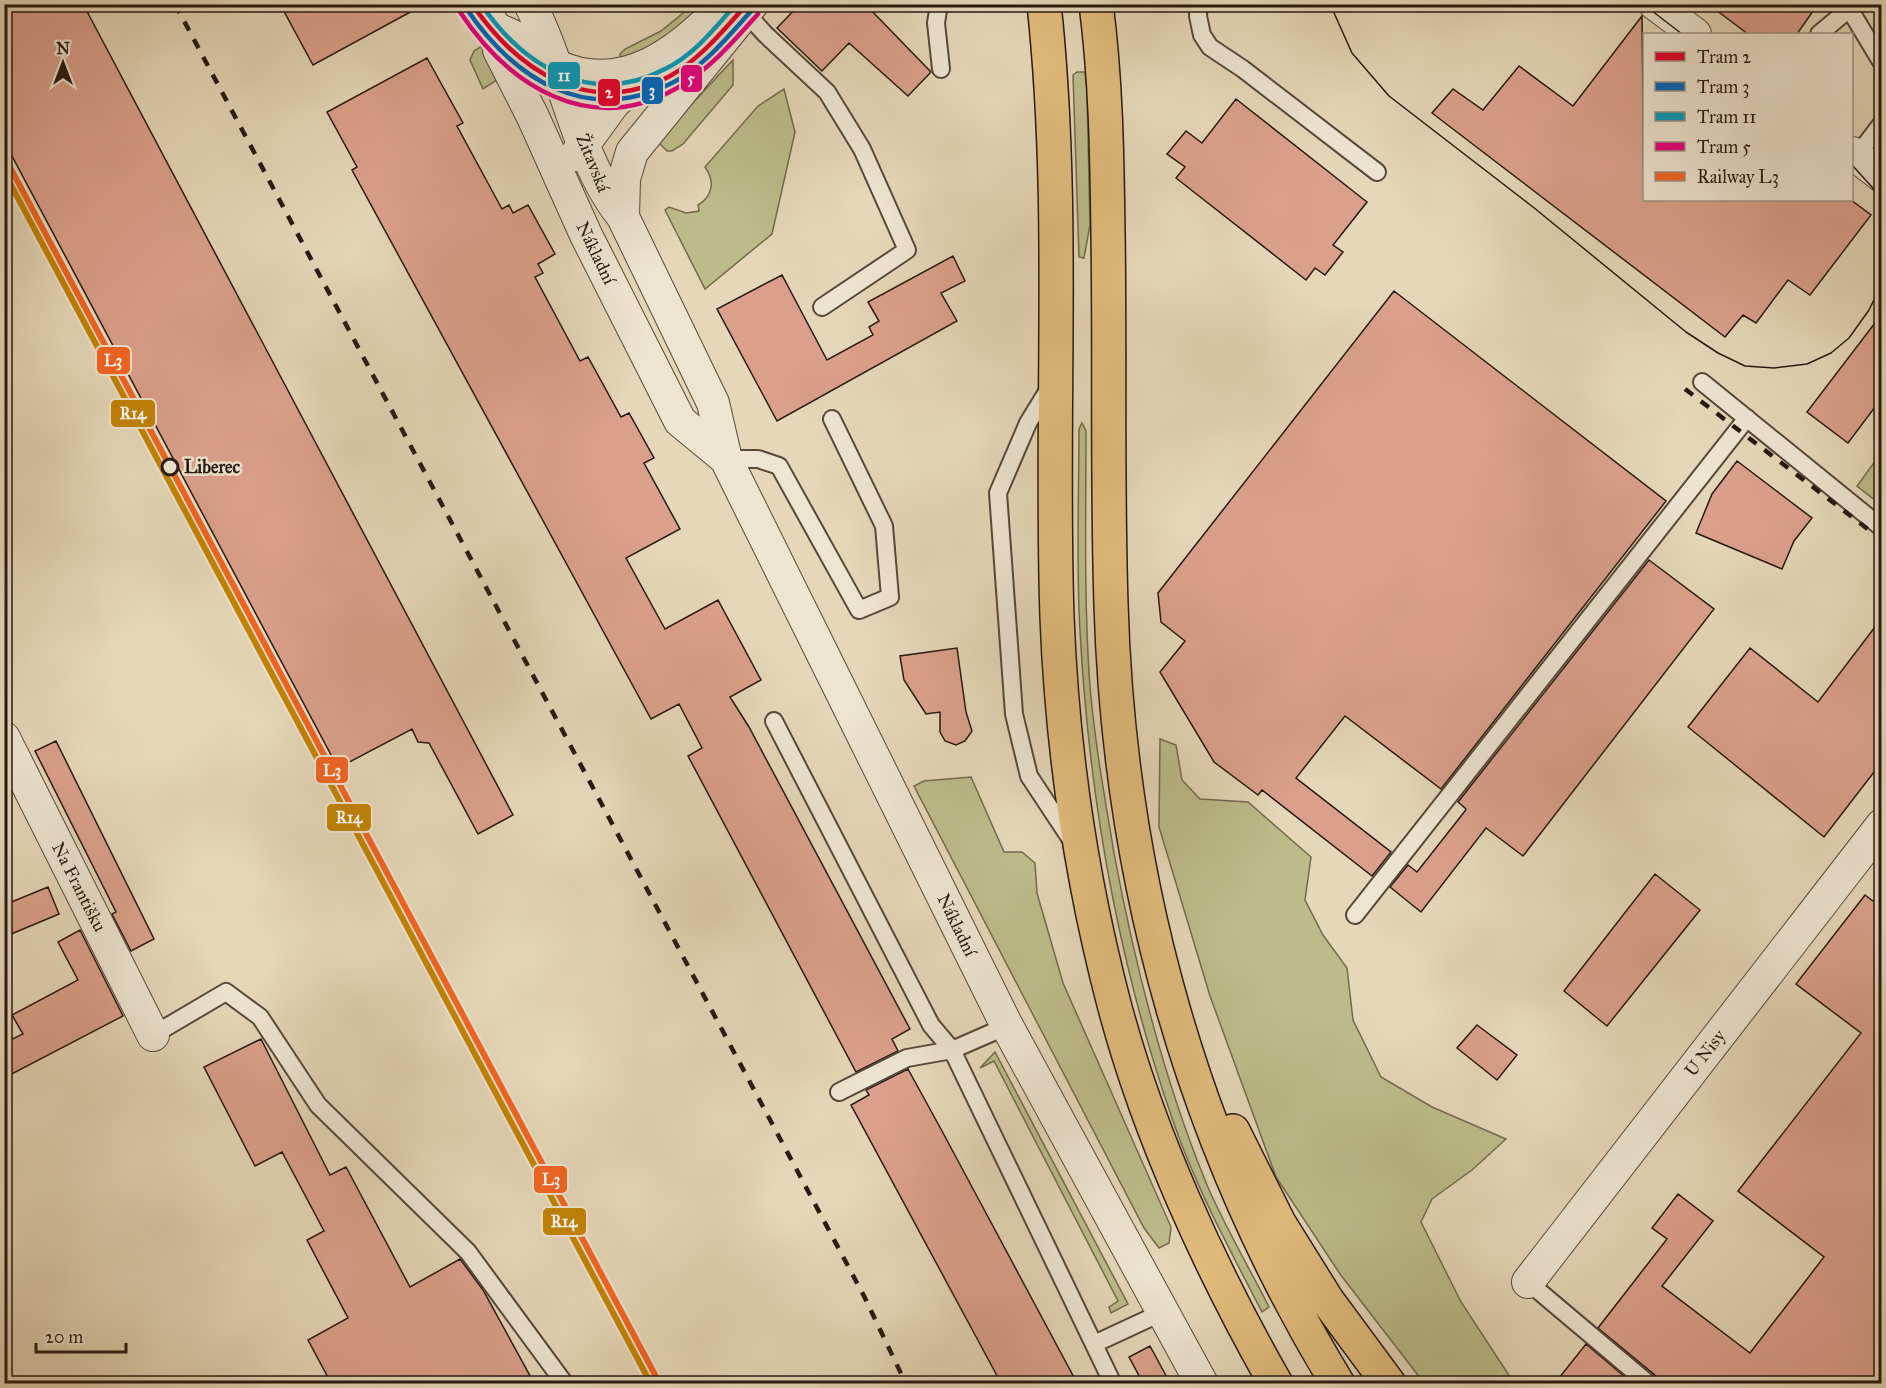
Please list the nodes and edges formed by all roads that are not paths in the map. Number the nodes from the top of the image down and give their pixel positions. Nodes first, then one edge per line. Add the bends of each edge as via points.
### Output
1 (530, 4) edge
2 (939, 4) edge
3 (1044, 4) edge
4 (1095, 4) edge
5 (1199, 4) edge
6 (1655, 4) edge
7 (1852, 7) edge
8 (741, 8) edge
9 (489, 16) edge
10 (1694, 33) edge
11 (1820, 33) edge
12 (545, 35) junction
13 (656, 63) junction
14 (1881, 63) edge
15 (557, 66) junction
16 (941, 69) dead end
17 (619, 75) junction
18 (533, 117) junction
19 (1881, 123) edge
20 (646, 134) junction
21 (583, 146) junction
22 (1854, 155) edge
23 (1377, 172) dead end
24 (1881, 176) edge
25 (574, 208) junction
26 (623, 217) junction
27 (822, 307) dead end
28 (1056, 376) junction
29 (1702, 382) dead end
30 (1747, 418) junction
31 (832, 419) dead end
32 (726, 459) junction
33 (1881, 528) edge
34 (774, 721) dead end
35 (4, 738) edge
36 (1881, 825) edge
37 (1083, 857) junction
38 (1355, 915) dead end
39 (1173, 1015) junction
40 (1007, 1026) junction
41 (153, 1035) joint
42 (952, 1050) junction
43 (839, 1092) dead end
44 (1527, 1282) joint
45 (1163, 1312) junction
46 (1094, 1344) junction
47 (565, 1383) edge
48 (1113, 1383) edge
49 (1202, 1383) edge
50 (1276, 1383) edge
51 (1338, 1383) edge
52 (1389, 1383) edge
53 (1649, 1383) edge

1 - 12 street, Žitavská
2 - 16 lane via 936,23
3 - 28 highway via 1055,127
4 - 39 highway via 1102,48 1107,181 1111,604 1117,712 1136,850
5 - 23 lane via 1202,35 1210,47
6 - 10 street
7 - 11 lane
7 - 14 lane
8 - 13 street
8 - 20 street
8 - 27 lane via 827,92 862,149 907,250
9 - 15 street
9 - 18 street, Nákladní via 499,50
12 - 15 street, Žitavská
12 - 17 street via 573,63 587,70
13 - 17 street
13 - 21 street via 613,104
15 - 17 street via 599,76
15 - 21 street, Žitavská
18 - 21 street via 548,136
18 - 25 street, Nákladní
19 - 22 lane
20 - 21 street via 616,148
20 - 26 street via 626,167
21 - 25 street via 571,169 569,184
21 - 26 street, Žitavská via 606,197
22 - 24 street
25 - 32 street, Nákladní via 681,421
26 - 32 street, Nákladní via 713,403
28 - 37 highway via 1057,617 1065,735
28 - 37 lane via 1028,423 998,493 1014,714 1029,776
29 - 30 lane
30 - 33 lane
30 - 38 lane
31 - 32 lane via 884,526 890,597 859,610 779,465 758,459
32 - 40 street, Nákladní
34 - 42 lane via 931,1025
35 - 41 street, Na Františku
36 - 44 street, U Nisy
37 - 50 highway via 1114,1005 1140,1086 1174,1177 1212,1261 1240,1321
39 - 51 highway via 1236,1190 1301,1323
39 - 52 highway via 1279,1223 1327,1300
40 - 42 lane
40 - 45 street, Nákladní
41 - 47 lane via 225,992 260,1017 318,1105 468,1252
42 - 43 lane via 907,1058
42 - 46 lane
44 - 53 lane
45 - 46 lane
45 - 49 street, Nákladní
46 - 48 lane

